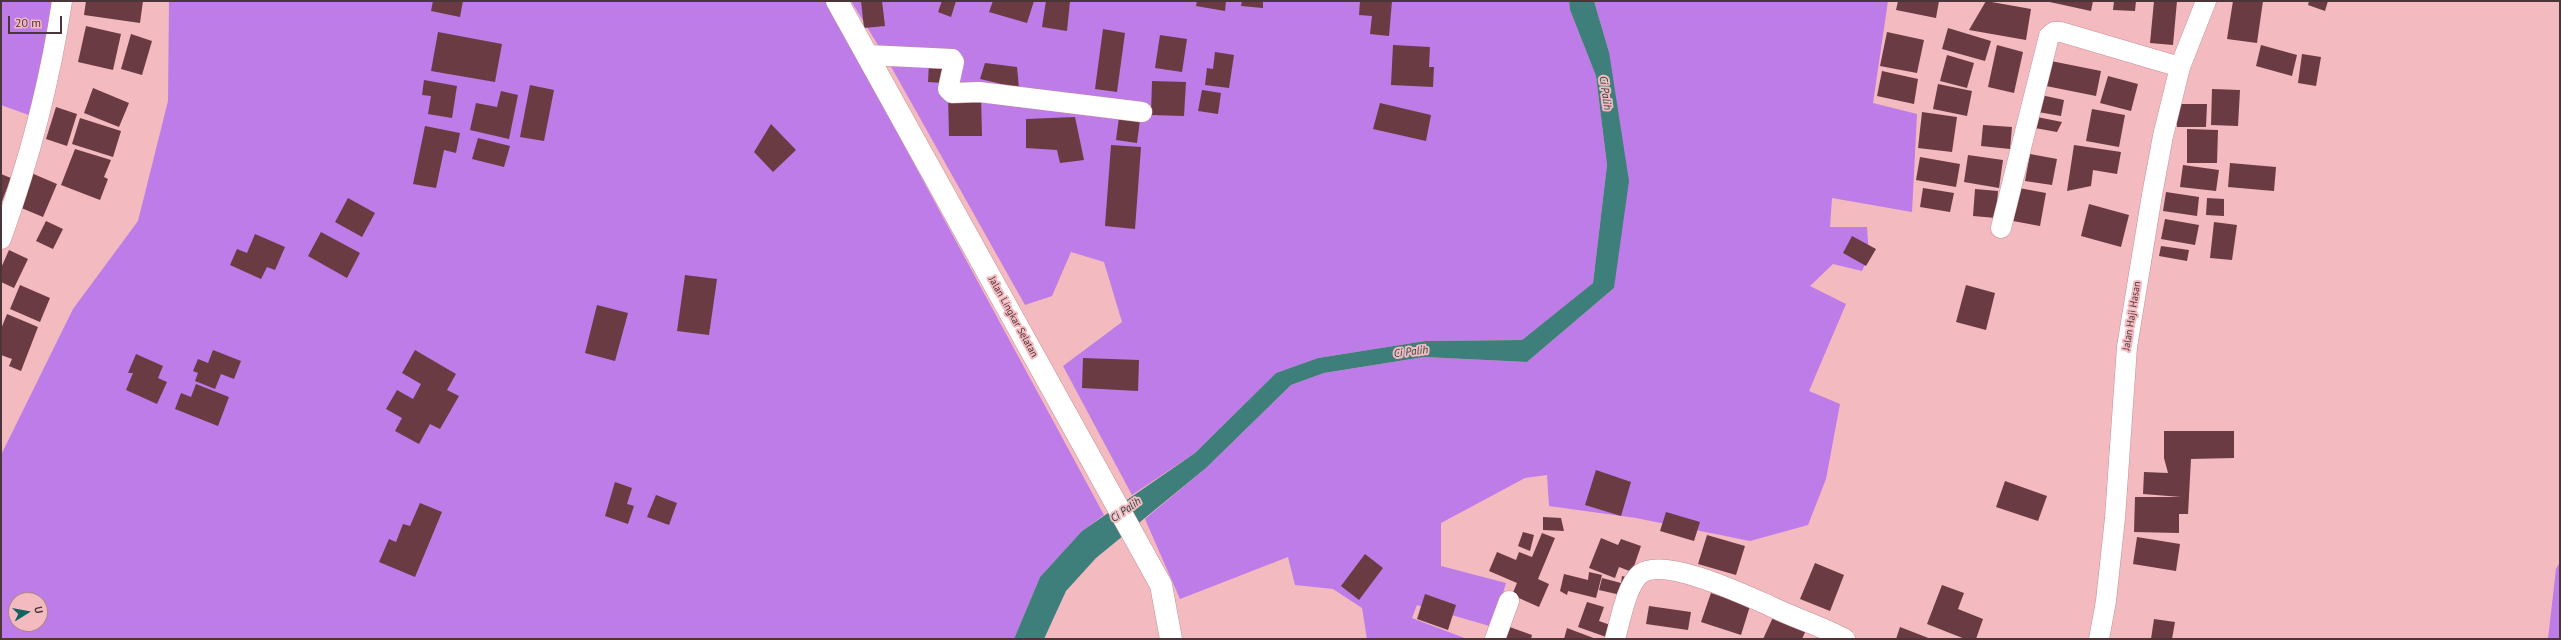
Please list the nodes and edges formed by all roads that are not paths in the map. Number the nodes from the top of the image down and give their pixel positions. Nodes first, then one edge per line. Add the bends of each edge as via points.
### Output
1 (62, 1) edge
2 (837, 1) edge
3 (2206, 1) edge
4 (868, 55) junction
5 (2180, 67) junction
6 (1142, 112) dead end
7 (2002, 228) dead end
8 (1, 239) edge
9 (1509, 601) dead end
10 (1171, 639) edge
11 (1495, 639) edge
12 (1615, 639) edge
13 (1845, 639) edge
14 (2099, 639) edge

1 - 8 street via 56,45 36,131
2 - 4 street, Jalan Lingkar Selatan
3 - 5 street, Jalan Haji Hasan
4 - 6 street via 952,59 954,62 948,88 952,93 979,92
4 - 10 street, Jalan Lingkar Selatan via 1161,585
5 - 7 street via 2061,32 2054,32 2049,36
5 - 14 street, Jalan Haji Hasan via 2163,136 2127,347 2115,518
9 - 11 street
12 - 13 street via 1632,586 1640,574 1663,569 1706,579 1739,591

